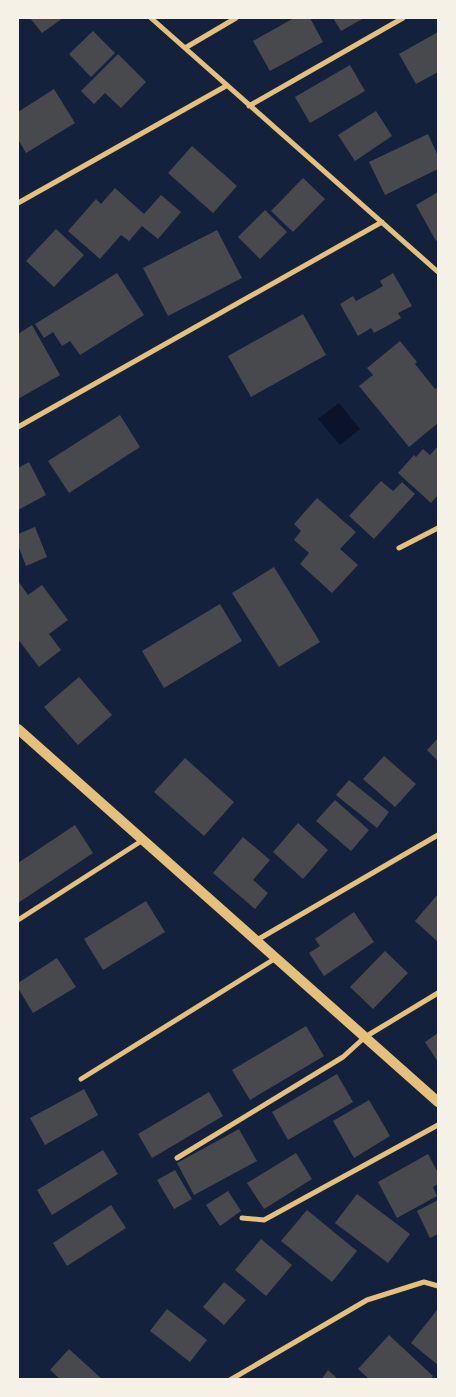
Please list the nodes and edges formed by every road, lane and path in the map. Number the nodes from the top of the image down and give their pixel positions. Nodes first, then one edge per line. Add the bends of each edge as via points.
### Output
1 (151, 18) edge
2 (236, 18) edge
3 (403, 18) edge
4 (185, 48) junction
5 (226, 86) junction
6 (249, 106) junction
7 (18, 203) edge
8 (382, 222) junction
9 (438, 272) edge
10 (18, 427) edge
11 (438, 528) edge
12 (399, 548) dead end
13 (18, 729) edge
14 (438, 835) edge
15 (143, 840) junction
16 (18, 920) edge
17 (257, 940) junction
18 (276, 957) junction
19 (438, 993) edge
20 (365, 1037) junction
21 (81, 1079) dead end
22 (438, 1102) edge
23 (438, 1125) edge
24 (177, 1158) dead end
25 (242, 1218) dead end
26 (438, 1286) edge
27 (230, 1380) edge

1 - 4 street
2 - 4 street
3 - 6 street
4 - 5 street
5 - 6 street
5 - 7 street
6 - 8 street
8 - 9 street
8 - 10 street
11 - 12 street
13 - 15 main road
14 - 17 street
15 - 16 street
15 - 17 main road
17 - 18 main road
18 - 20 main road
18 - 21 street
19 - 20 street
20 - 22 main road
20 - 24 street via 344,1057
23 - 25 street via 264,1220
26 - 27 street via 424,1282 367,1300

